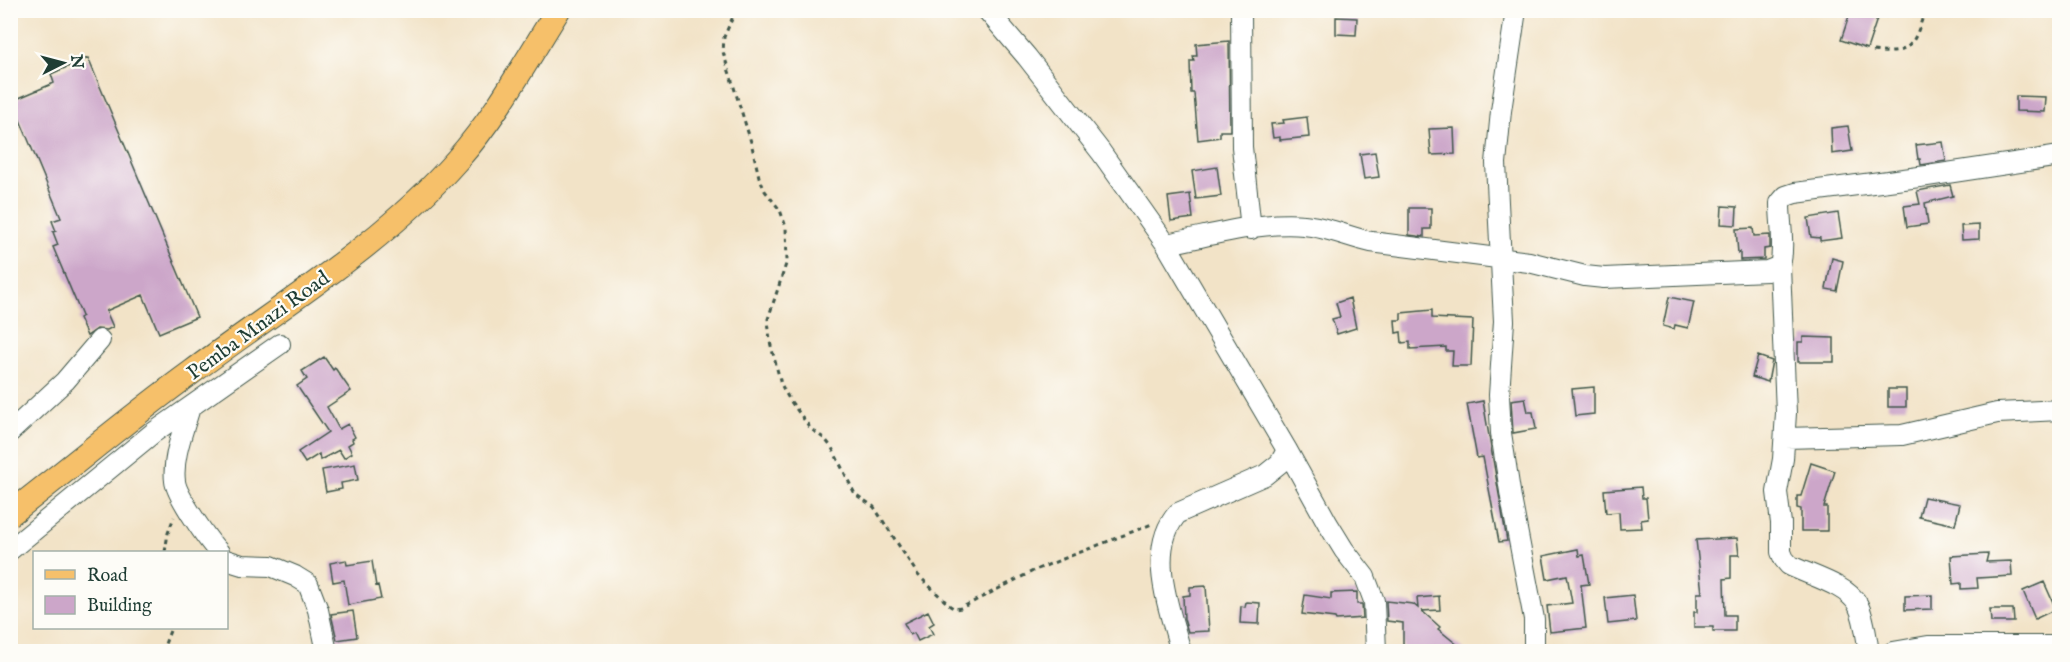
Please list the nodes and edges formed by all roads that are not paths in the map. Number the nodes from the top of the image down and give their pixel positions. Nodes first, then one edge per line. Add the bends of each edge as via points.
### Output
1 (558, 10) edge
2 (987, 10) edge
3 (1241, 10) edge
4 (1516, 10) edge
5 (2060, 156) edge
6 (1251, 229) junction
7 (1166, 244) junction
8 (1500, 258) junction
9 (1780, 266) junction
10 (100, 340) dead end
11 (280, 344) dead end
12 (190, 407) junction
13 (2060, 410) edge
14 (10, 432) edge
15 (1785, 438) junction
16 (1287, 450) junction
17 (10, 514) edge
18 (10, 550) edge
19 (218, 551) edge
20 (228, 560) edge
21 (2060, 646) edge
22 (327, 651) edge
23 (1181, 651) edge
24 (1376, 651) edge
25 (1534, 651) edge
26 (1869, 651) edge
27 (1893, 651) edge

1 - 17 main road, Pemba Mnazi Road via 490,120 457,160 400,217
2 - 7 street via 1101,152
3 - 6 street via 1242,147
4 - 8 street via 1496,163
5 - 9 street via 1786,196 1780,203
6 - 7 street
6 - 8 street via 1305,225 1371,243
7 - 16 street
8 - 9 street via 1604,278 1767,271
8 - 25 street via 1504,321 1499,395 1501,433 1530,587
9 - 15 street
10 - 14 street via 65,381
11 - 12 street
12 - 18 street
12 - 19 street via 180,446 176,488
13 - 15 street via 1997,413 1902,435
15 - 26 street via 1777,492 1781,552 1789,565 1839,587 1853,598 1859,606
16 - 23 street via 1280,463 1265,475 1178,513 1170,522 1162,556 1169,608
16 - 24 street via 1328,524 1371,589
20 - 22 street via 271,566 308,584
21 - 27 street via 1928,646

